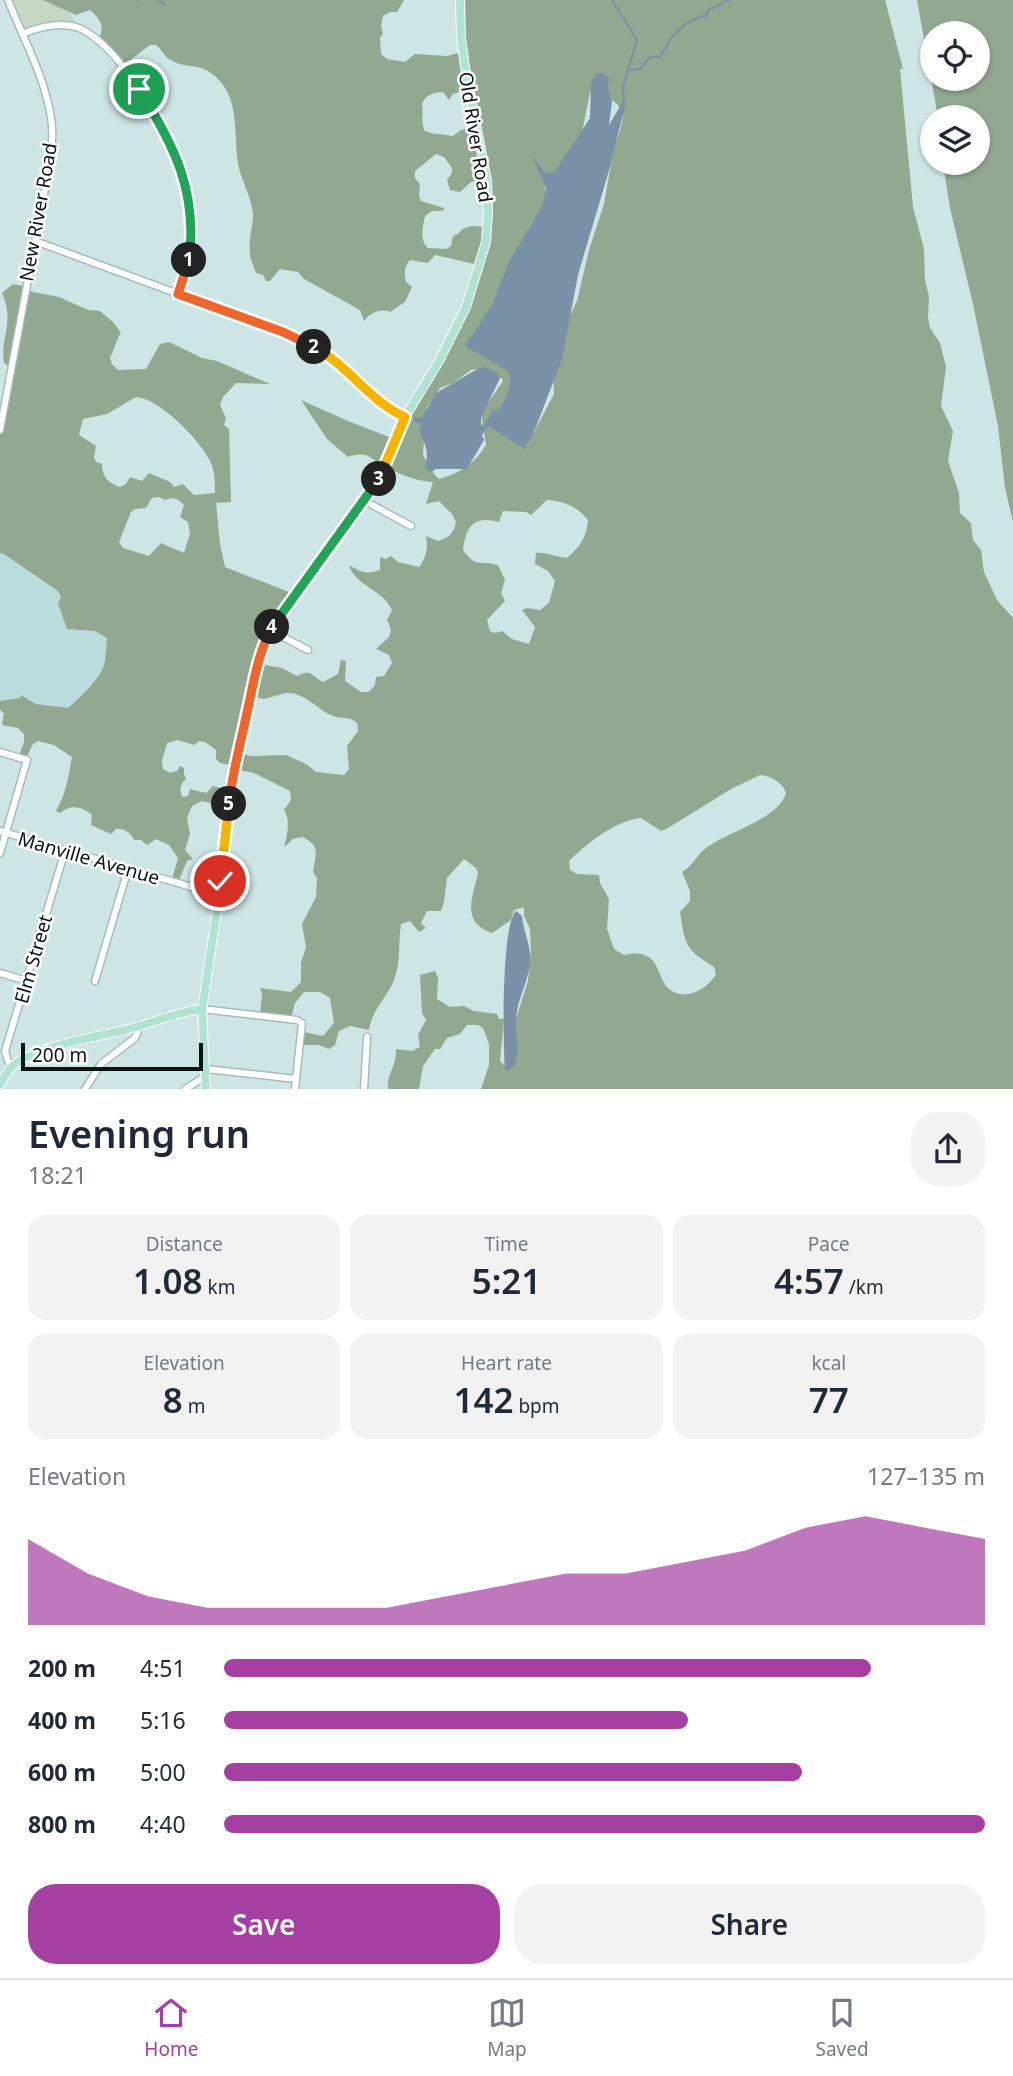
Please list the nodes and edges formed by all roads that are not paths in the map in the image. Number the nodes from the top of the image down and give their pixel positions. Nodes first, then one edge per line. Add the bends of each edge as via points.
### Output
1 (8, 0) edge
2 (460, 0) edge
3 (22, 34) junction
4 (35, 241) junction
5 (178, 294) junction
6 (405, 417) junction
7 (0, 430) edge
8 (365, 500) junction
9 (411, 526) dead end
10 (270, 630) junction
11 (308, 650) dead end
12 (0, 752) edge
13 (3, 832) edge
14 (65, 851) junction
15 (0, 853) edge
16 (128, 869) junction
17 (219, 895) junction
18 (0, 973) edge
19 (27, 981) junction
20 (95, 981) dead end
21 (202, 1009) junction
22 (140, 1026) junction
23 (367, 1037) dead end
24 (13, 1065) junction
25 (206, 1073) junction
26 (2, 1077) edge
27 (296, 1079) junction
28 (85, 1089) edge
29 (185, 1089) edge
30 (206, 1089) edge
31 (295, 1089) edge
32 (364, 1089) edge

1 - 3 street, New River Road
2 - 6 main road, Old River Road via 460,38 487,181 486,242 466,307
3 - 4 street, New River Road via 45,93 52,127
3 - 5 street via 58,25 95,37 149,105 189,193 192,243
4 - 5 street
4 - 7 street, New River Road
5 - 6 street via 295,337 330,356 380,403
6 - 8 main road, Old River Road via 380,478
8 - 9 street
8 - 10 main road, Old River Road
10 - 11 street
10 - 17 main road, Old River Road via 253,682 232,782
12 - 13 street via 27,760
13 - 14 street, Manville Avenue
13 - 15 street
14 - 16 street, Manville Avenue
14 - 19 street, Elm Street
16 - 17 street, Manville Avenue
16 - 20 street
17 - 21 main road, Old River Road
18 - 19 street
19 - 24 street, Elm Street via 5,1051
21 - 22 main road
21 - 25 main road, Old River Road
21 - 27 street via 302,1023
22 - 24 main road via 49,1049
22 - 28 street via 135,1038 100,1064
23 - 32 street
24 - 26 main road
25 - 27 street
25 - 29 street
25 - 30 main road, Old River Road
27 - 31 street

